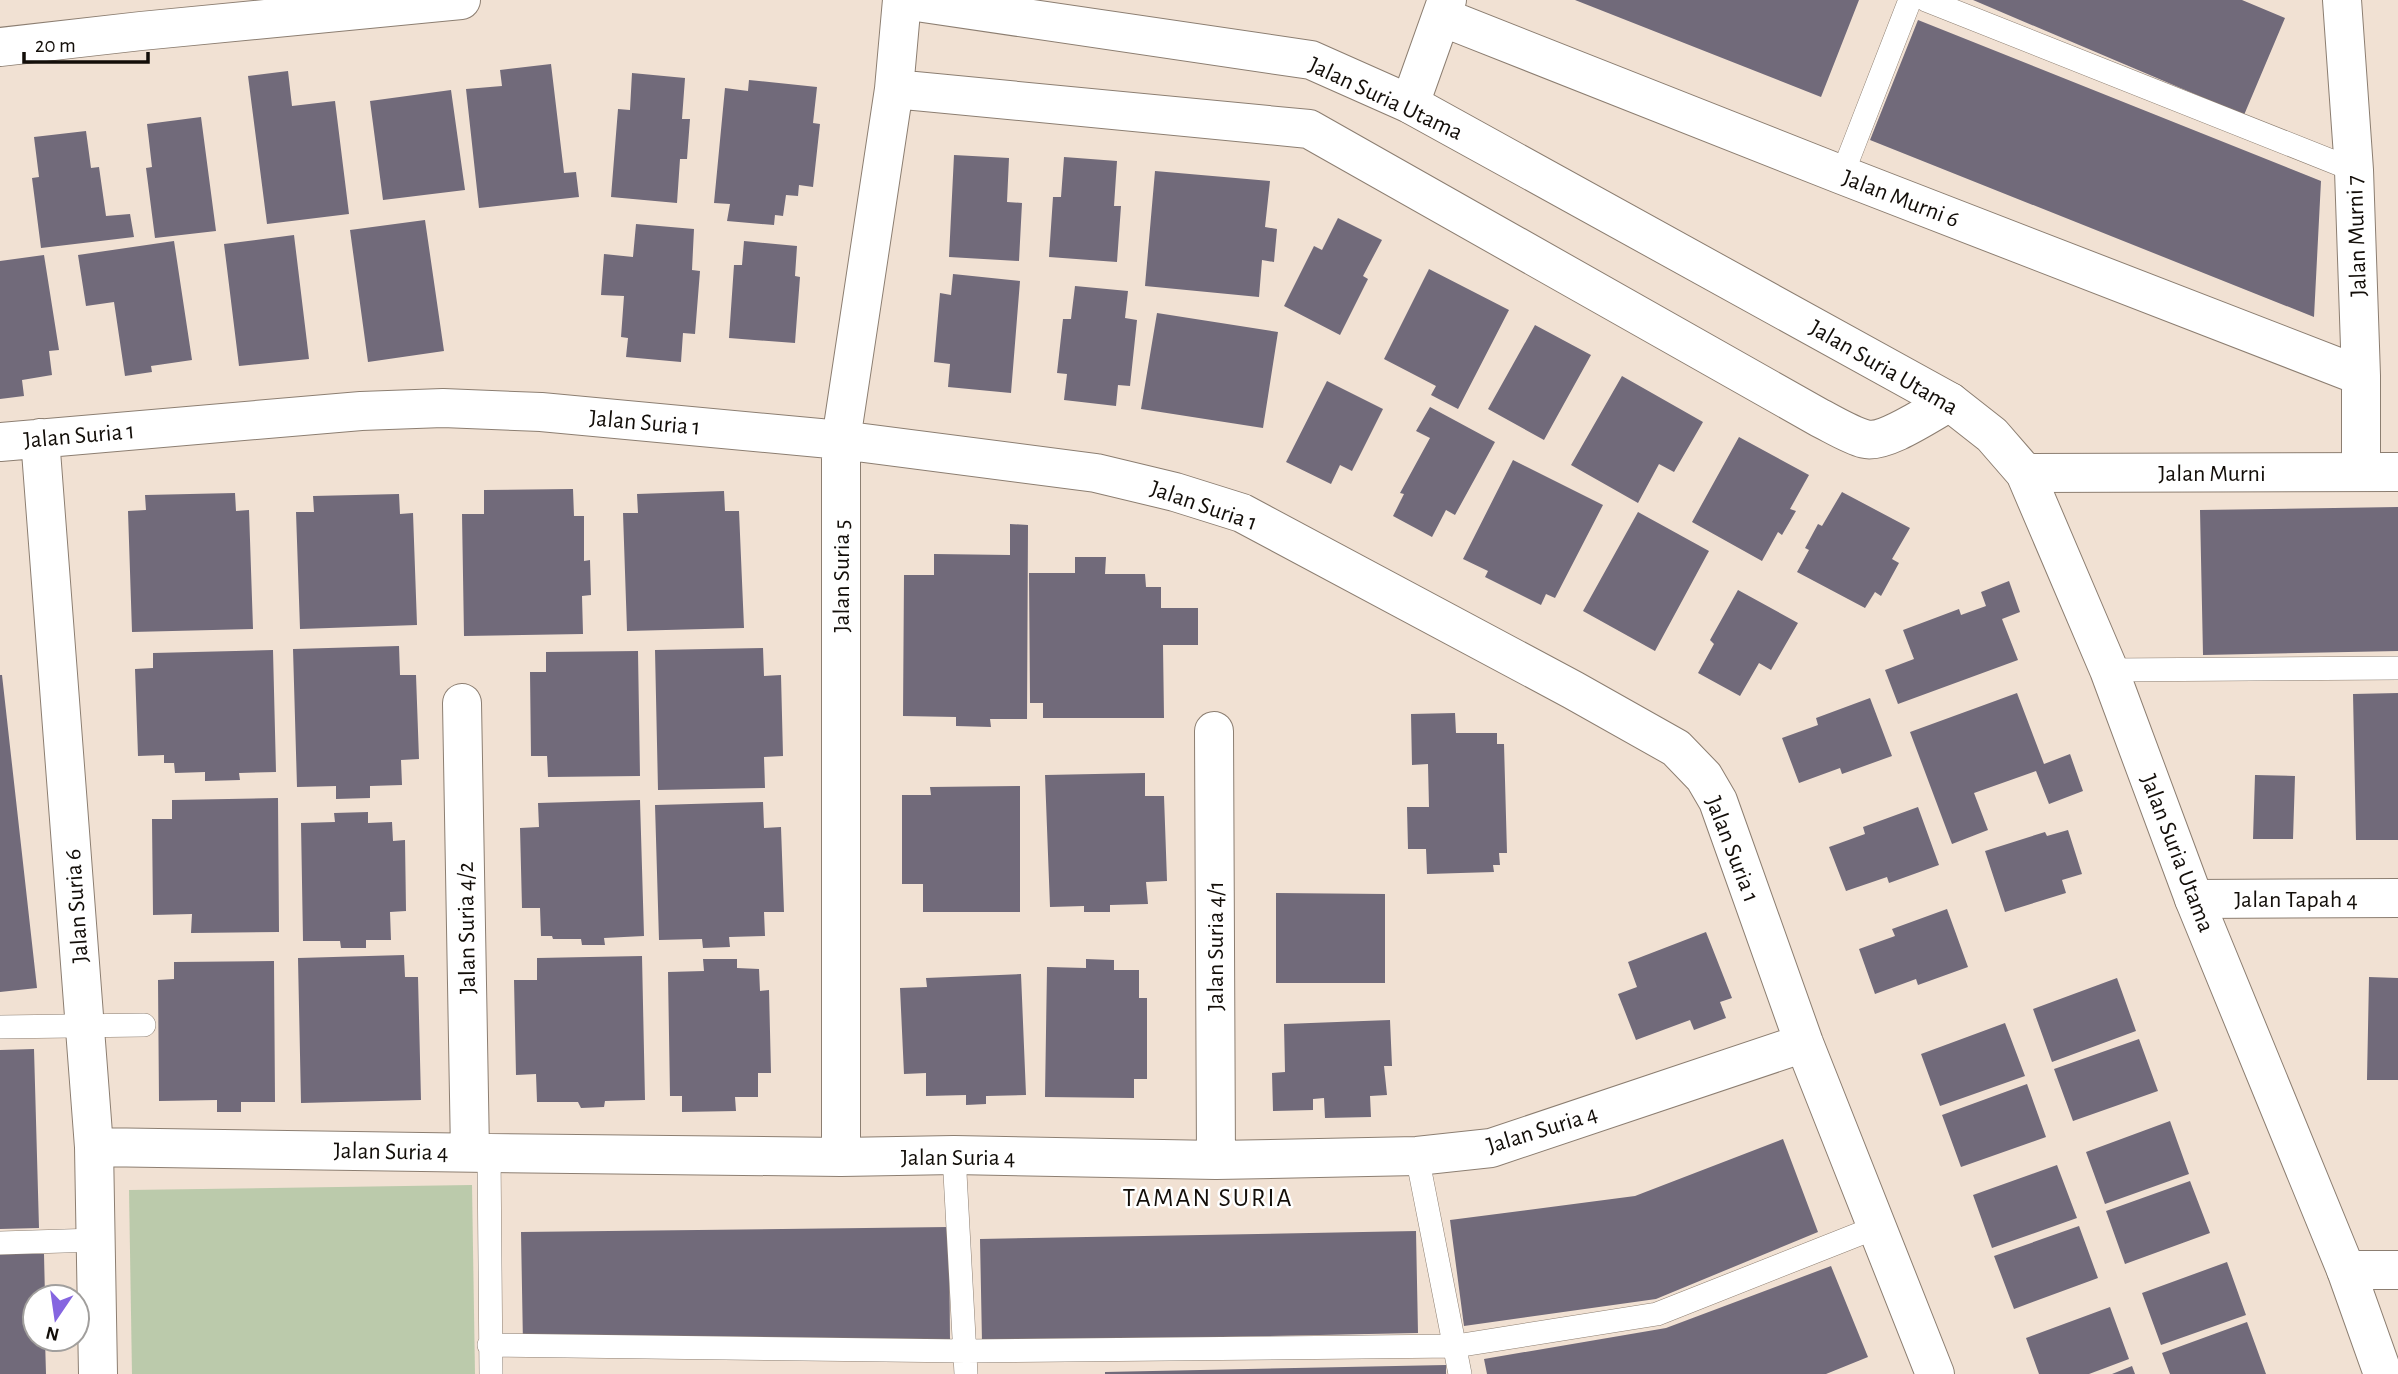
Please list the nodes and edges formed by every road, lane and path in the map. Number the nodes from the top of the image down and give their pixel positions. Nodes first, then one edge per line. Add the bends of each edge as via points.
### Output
1 (461, 0) edge
2 (902, 0) edge
3 (1910, 0) edge
4 (1926, 0) edge
5 (2342, 0) edge
6 (1445, 8) edge
7 (0, 47) edge
8 (894, 89) junction
9 (1410, 104) junction
10 (2354, 170) junction
11 (1842, 175) junction
12 (2361, 376) junction
13 (1950, 402) junction
14 (40, 438) junction
15 (841, 439) junction
16 (0, 442) edge
17 (2380, 472) edge
18 (2025, 473) junction
19 (2398, 668) edge
20 (2109, 670) junction
21 (463, 704) dead end
22 (1214, 731) dead end
23 (2398, 898) edge
24 (2194, 900) junction
25 (85, 1026) junction
26 (145, 1026) dead end
27 (0, 1027) edge
28 (1804, 1043) junction
29 (94, 1147) junction
30 (480, 1153) junction
31 (954, 1156) junction
32 (1417, 1156) junction
33 (841, 1157) junction
34 (1216, 1160) junction
35 (1877, 1227) junction
36 (96, 1240) junction
37 (0, 1243) edge
38 (2346, 1269) junction
39 (2398, 1270) edge
40 (489, 1345) junction
41 (1456, 1346) junction
42 (966, 1351) junction
43 (98, 1374) edge
44 (491, 1374) edge
45 (966, 1374) edge
46 (1460, 1374) edge
47 (1935, 1374) edge
48 (2383, 1374) edge

1 - 7 street
2 - 8 street, Jalan Suria 5
2 - 9 street, Jalan Suria Utama via 1311,60
3 - 11 lane
4 - 10 lane
5 - 10 street, Jalan Murni 7
6 - 9 street
6 - 11 street, Jalan Murni 6
8 - 13 street via 1309,129 1858,436 1878,440
8 - 15 street, Jalan Suria 5
9 - 13 street, Jalan Suria Utama
10 - 12 street, Jalan Murni 7
11 - 12 street, Jalan Murni 6
12 - 17 street, Jalan Murni 7
13 - 18 street, Jalan Suria Utama via 1992,435
14 - 15 street, Jalan Suria 1 via 443,408 541,412
14 - 16 street, Jalan Suria 1
14 - 25 street, Jalan Suria 6
15 - 28 street, Jalan Suria 1 via 1097,473 1242,513 1676,748 1704,777 1718,801
15 - 33 street, Jalan Suria 5
17 - 18 street, Jalan Murni
18 - 20 street, Jalan Suria Utama
19 - 20 lane
20 - 24 street, Jalan Suria Utama
21 - 30 street, Jalan Suria 4/2
22 - 34 street, Jalan Suria 4/1
23 - 24 street, Jalan Tapah 4
24 - 38 street, Jalan Suria Utama
25 - 26 lane
25 - 27 lane
25 - 29 street, Jalan Suria 6
28 - 32 street, Jalan Suria 4 via 1491,1148
28 - 35 street, Jalan Suria 1
29 - 30 street, Jalan Suria 4
29 - 36 street, Jalan Suria 6
30 - 33 street, Jalan Suria 4
30 - 40 lane
31 - 33 street, Jalan Suria 4
31 - 34 street, Jalan Suria 4
31 - 42 lane
32 - 34 street, Jalan Suria 4
32 - 41 lane
35 - 41 lane via 1657,1314
35 - 47 street, Jalan Suria 1
36 - 37 lane
36 - 43 street, Jalan Suria 6
38 - 39 street
38 - 48 street, Jalan Suria Utama
40 - 42 lane
40 - 44 lane
41 - 42 lane
41 - 46 lane
42 - 45 lane

